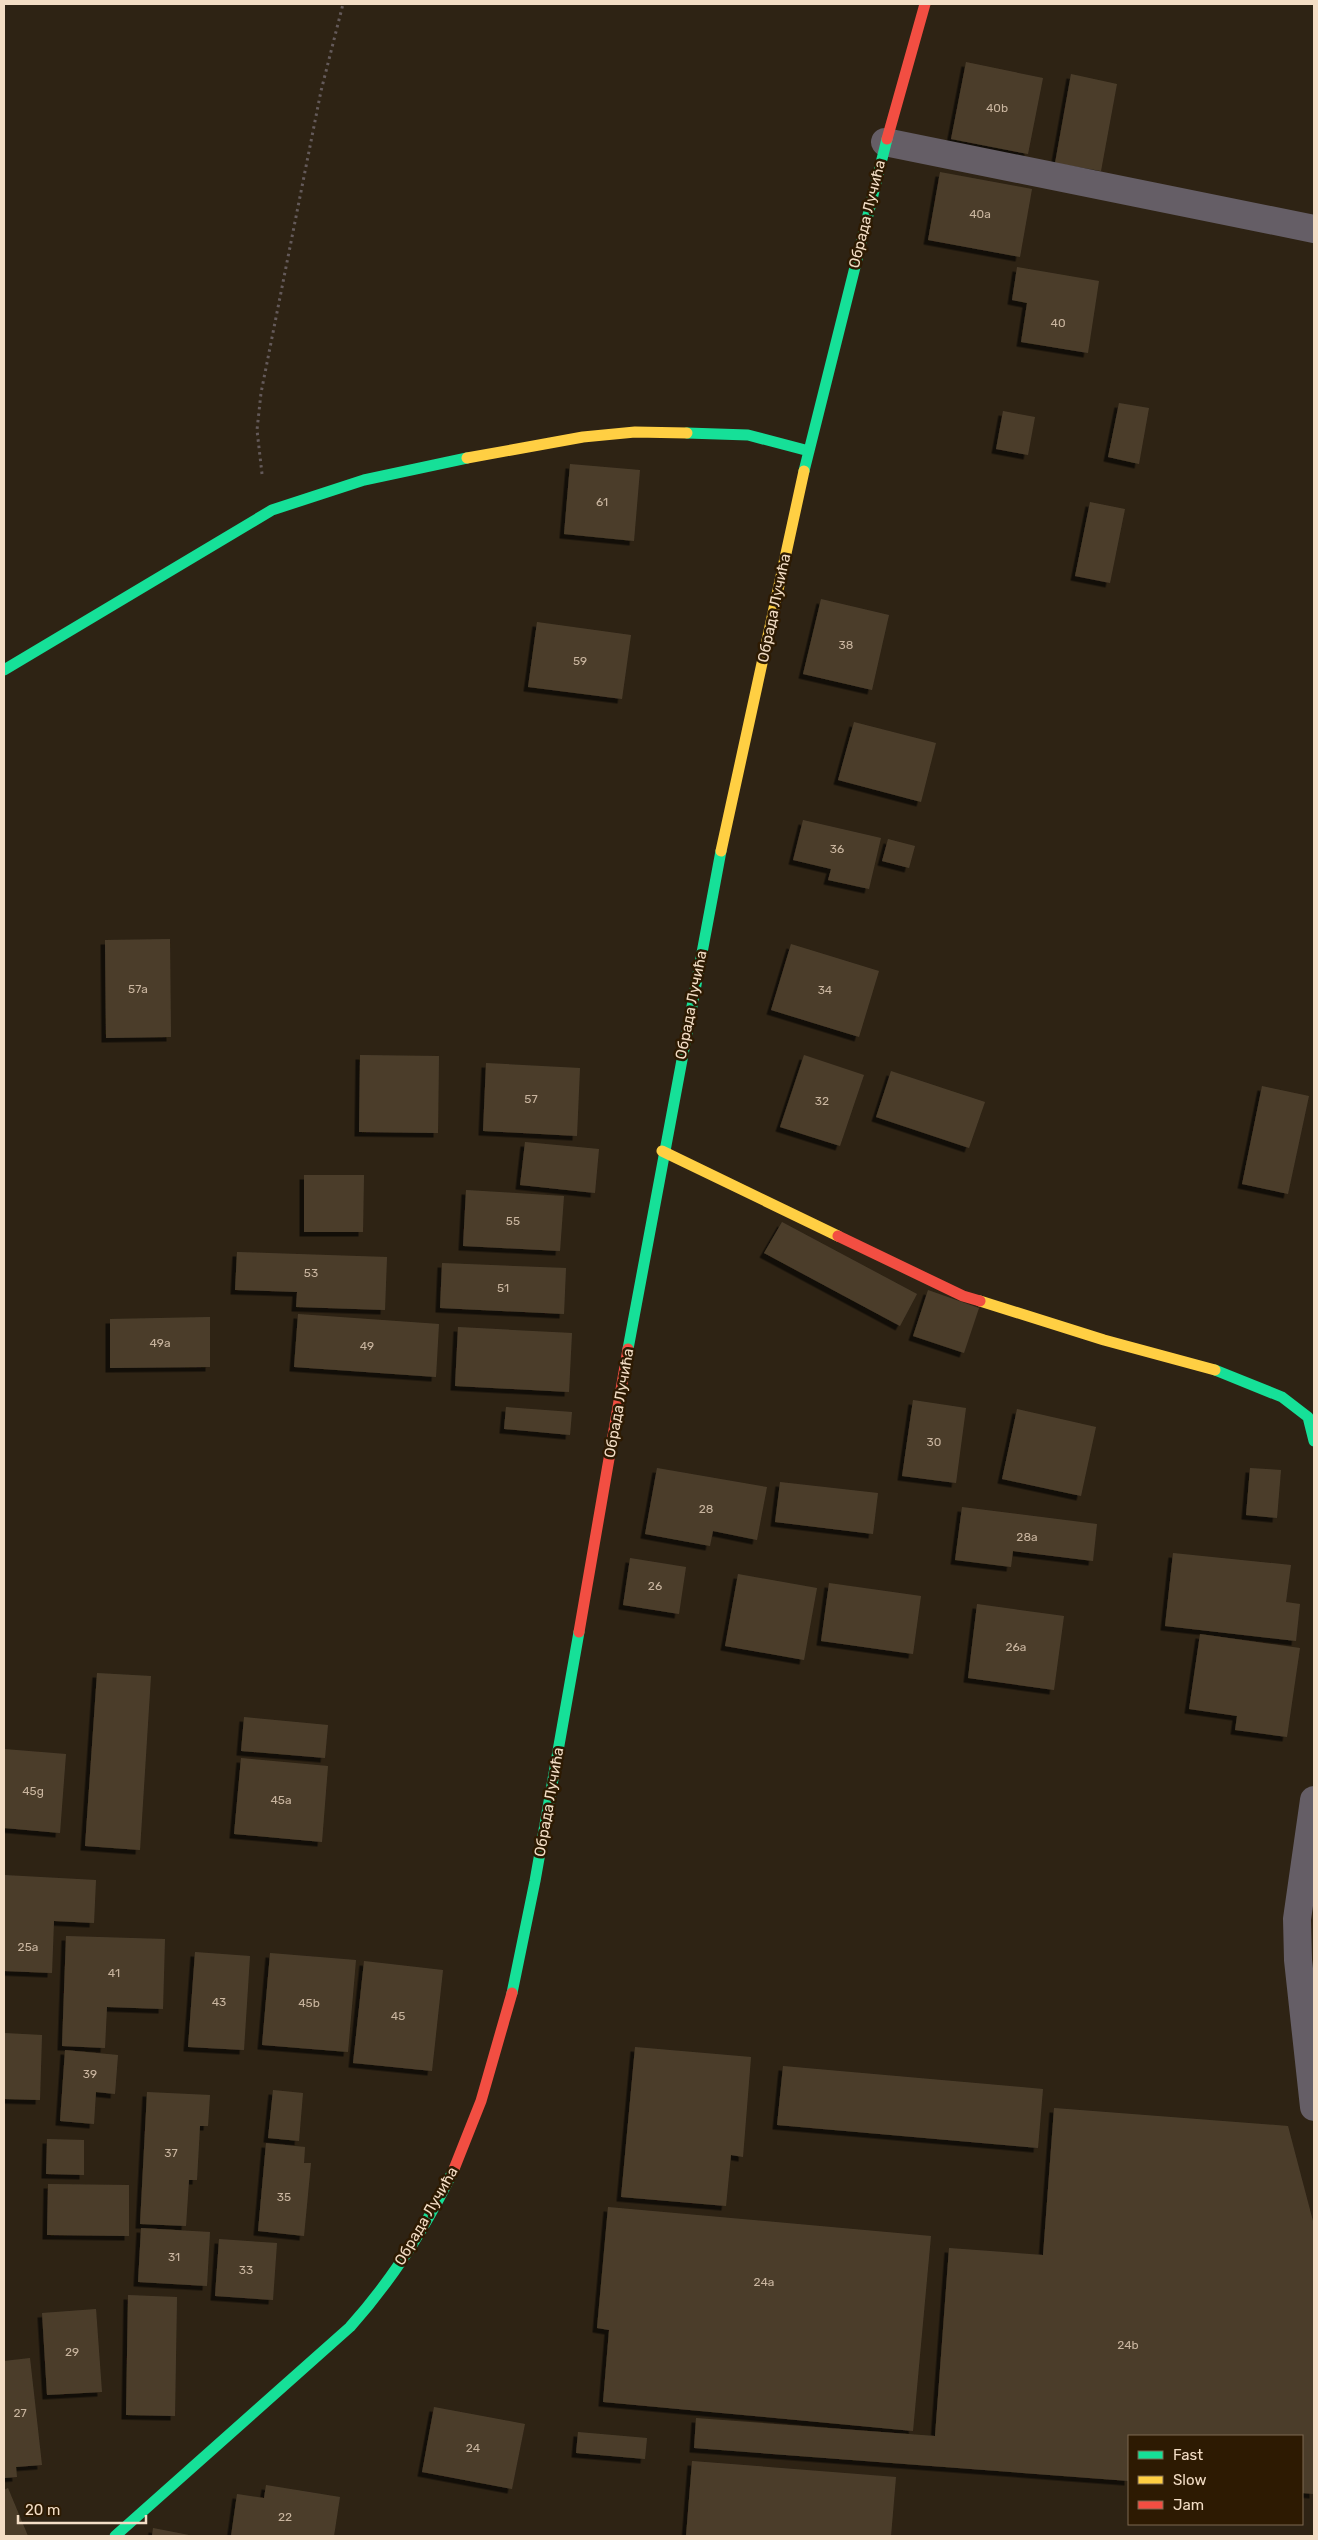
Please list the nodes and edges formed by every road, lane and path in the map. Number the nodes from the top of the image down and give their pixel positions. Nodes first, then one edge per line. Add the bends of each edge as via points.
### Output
1 (343, 4) edge
2 (925, 4) edge
3 (885, 142) junction
4 (1314, 228) edge
5 (809, 451) junction
6 (272, 510) junction
7 (4, 670) edge
8 (662, 1151) junction
9 (1314, 1441) edge
10 (1314, 1800) edge
11 (1314, 2107) edge
12 (115, 2536) edge

1 - 6 path via 321,91 261,393 257,430 260,468
2 - 3 street, Обрада Лучића
3 - 4 street, Обрада Лучића
3 - 5 street, Обрада Лучића
5 - 6 street via 748,435 635,432 583,437 364,480
5 - 8 street, Обрада Лучића via 736,781
6 - 7 street
8 - 9 street via 963,1296 1225,1373 1282,1397 1308,1417
8 - 12 street, Обрада Лучића via 541,1850 512,1998 480,2103 457,2164 434,2209 392,2275 350,2327
10 - 11 street via 1297,1919 1298,1960

